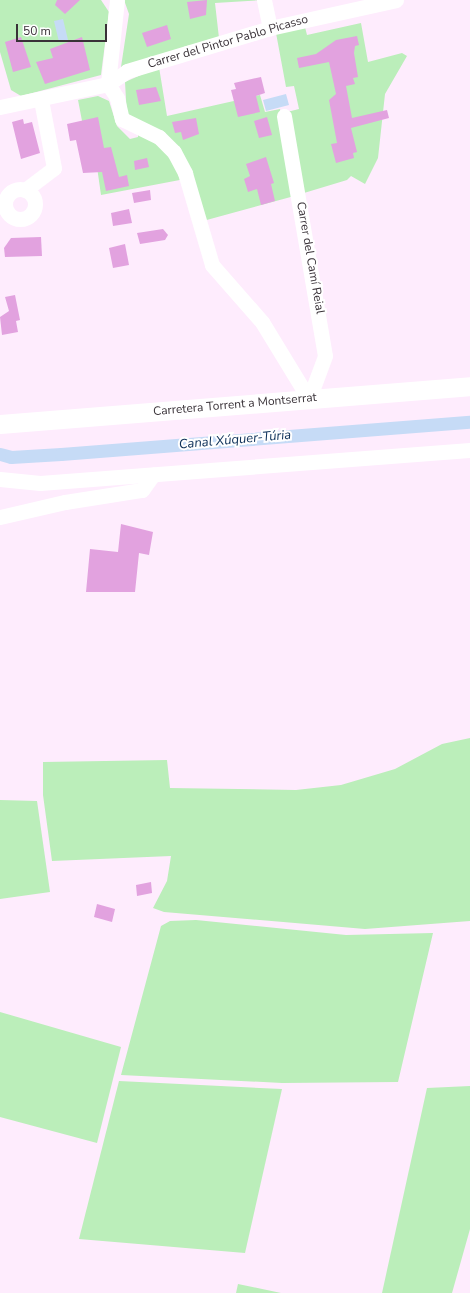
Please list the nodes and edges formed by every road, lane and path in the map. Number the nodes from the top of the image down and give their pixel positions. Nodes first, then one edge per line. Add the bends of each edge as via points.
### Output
1 (118, 0) edge
2 (264, 0) edge
3 (396, 0) edge
4 (270, 28) junction
5 (108, 84) junction
6 (41, 100) junction
7 (1, 102) edge
8 (284, 116) dead end
9 (25, 190) dead end
10 (470, 386) edge
11 (309, 399) junction
12 (0, 424) edge
13 (470, 450) edge
14 (153, 475) junction
15 (0, 479) edge
16 (0, 517) edge

1 - 5 street
2 - 4 street
3 - 4 street, Carrer del Pintor Pablo Picasso
4 - 5 street, Carrer del Pintor Pablo Picasso via 127,71
5 - 6 street, Carrer del Pintor Pablo Picasso
5 - 11 street via 117,98 122,119 159,137 174,152 185,174 214,268 262,322
6 - 7 street, Carrer del Pintor Pablo Picasso
6 - 9 street via 54,168
8 - 11 street, Carrer del Camí Reial via 325,356
10 - 11 main road, Carretera Torrent a Montserrat
11 - 12 main road, Carretera Torrent a Montserrat
13 - 14 street
14 - 15 street via 40,483
14 - 16 street via 142,490 65,502

